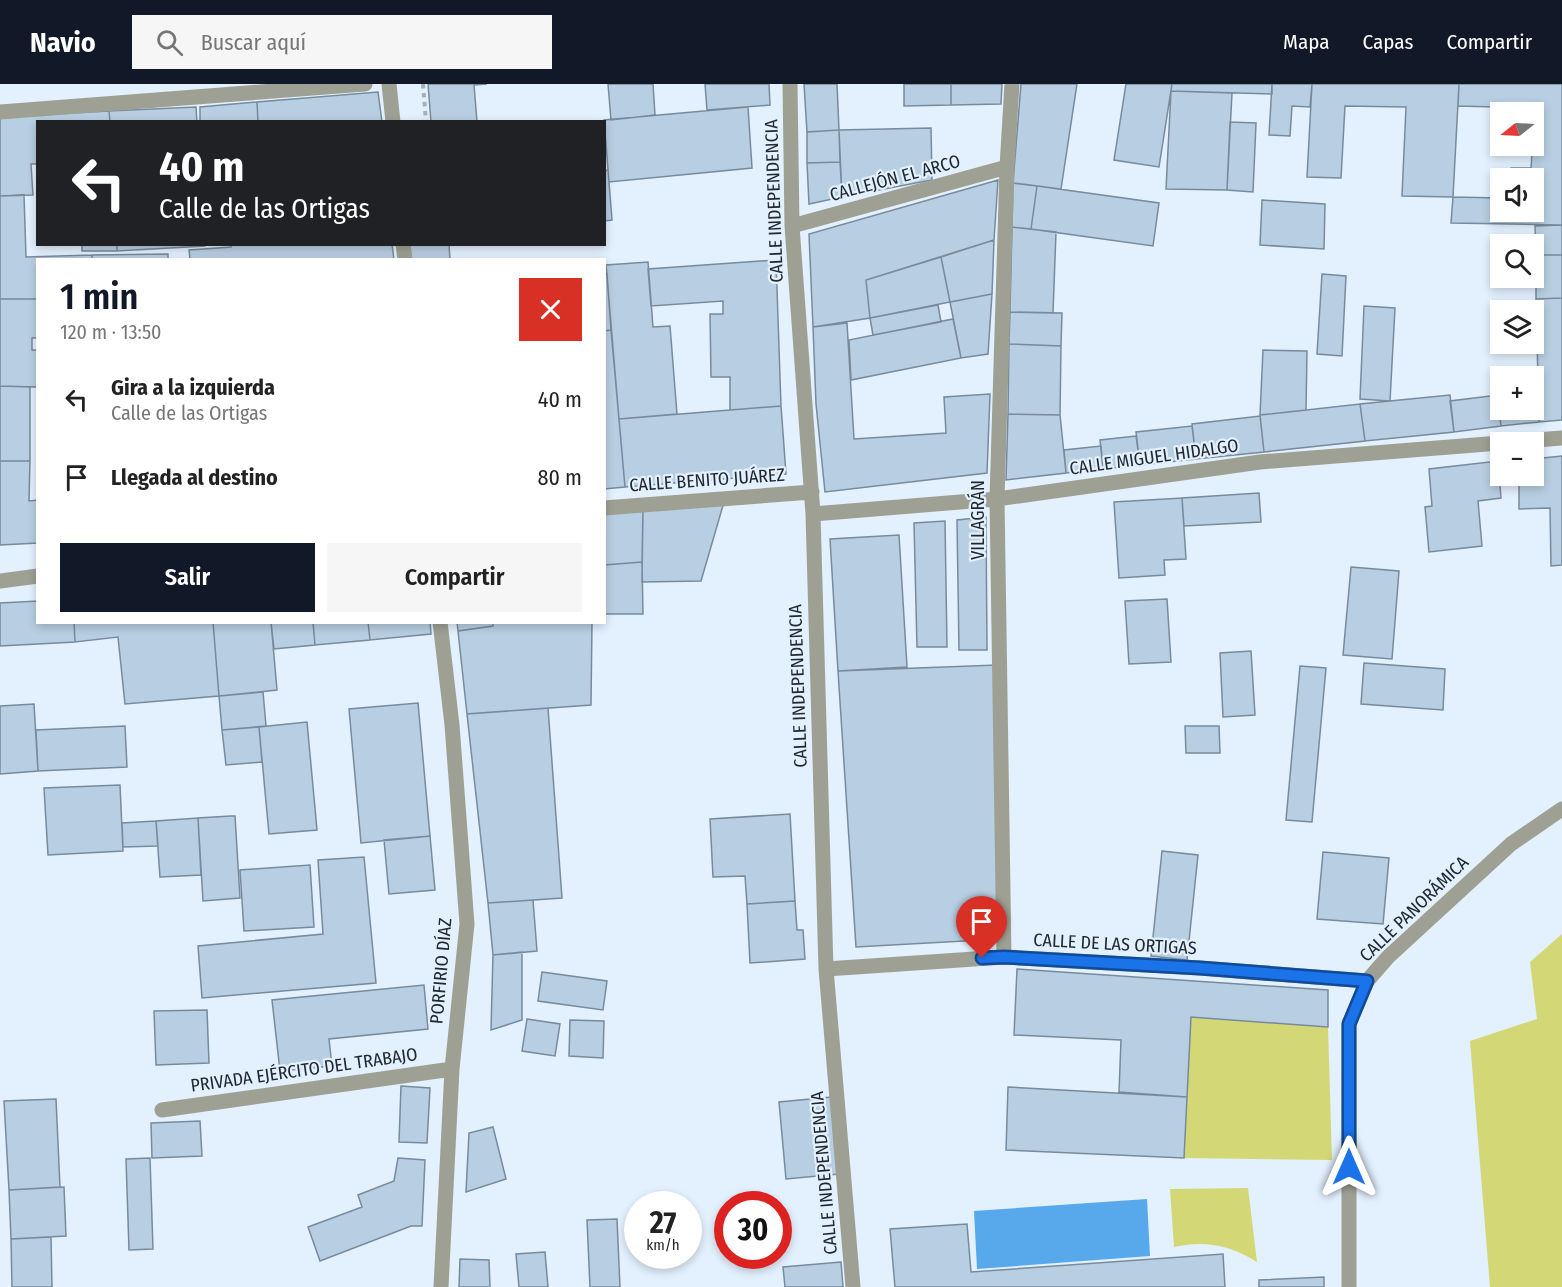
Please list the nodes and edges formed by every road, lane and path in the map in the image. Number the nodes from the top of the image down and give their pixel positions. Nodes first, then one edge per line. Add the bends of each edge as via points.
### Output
1 (364, 84) edge
2 (390, 84) edge
3 (423, 84) edge
4 (790, 84) edge
5 (1012, 84) edge
6 (0, 112) edge
7 (393, 120) edge
8 (426, 120) edge
9 (1007, 167) junction
10 (792, 226) junction
11 (1562, 438) edge
12 (1544, 439) edge
13 (1490, 444) edge
14 (812, 492) junction
15 (997, 499) junction
16 (606, 507) edge
17 (813, 514) junction
18 (36, 576) edge
19 (0, 581) edge
20 (440, 624) edge
21 (1562, 809) edge
22 (1004, 957) junction
23 (826, 969) junction
24 (1367, 981) junction
25 (452, 1069) junction
26 (162, 1110) dead end
27 (441, 1287) edge
28 (853, 1287) edge
29 (1349, 1287) edge

1 - 6 street
2 - 7 street
3 - 8 path
4 - 10 street, CALLE INDEPENDENCIA
5 - 9 street, VILLAGRÁN
9 - 10 street, CALLEJÓN EL ARCO
9 - 15 street, VILLAGRÁN
10 - 14 street, CALLE INDEPENDENCIA
11 - 12 street
13 - 15 street, CALLE MIGUEL HIDALGO via 1260,462
14 - 16 street, CALLE BENITO JUÁREZ
14 - 17 street, CALLE INDEPENDENCIA
15 - 17 street, CALLE MIGUEL HIDALGO
15 - 22 street, VILLAGRÁN
17 - 23 street, CALLE INDEPENDENCIA
18 - 19 street
20 - 25 street, PORFIRIO DÍAZ via 467,924
21 - 24 street, CALLE PANORÁMICA via 1511,844
22 - 23 street, CALLE DE LAS ORTIGAS
22 - 24 street, CALLE DE LAS ORTIGAS
23 - 28 street, CALLE INDEPENDENCIA
24 - 29 street, CALLE PANORÁMICA via 1349,1024
25 - 26 street, PRIVADA EJÉRCITO DEL TRABAJO
25 - 27 street, PORFIRIO DÍAZ

